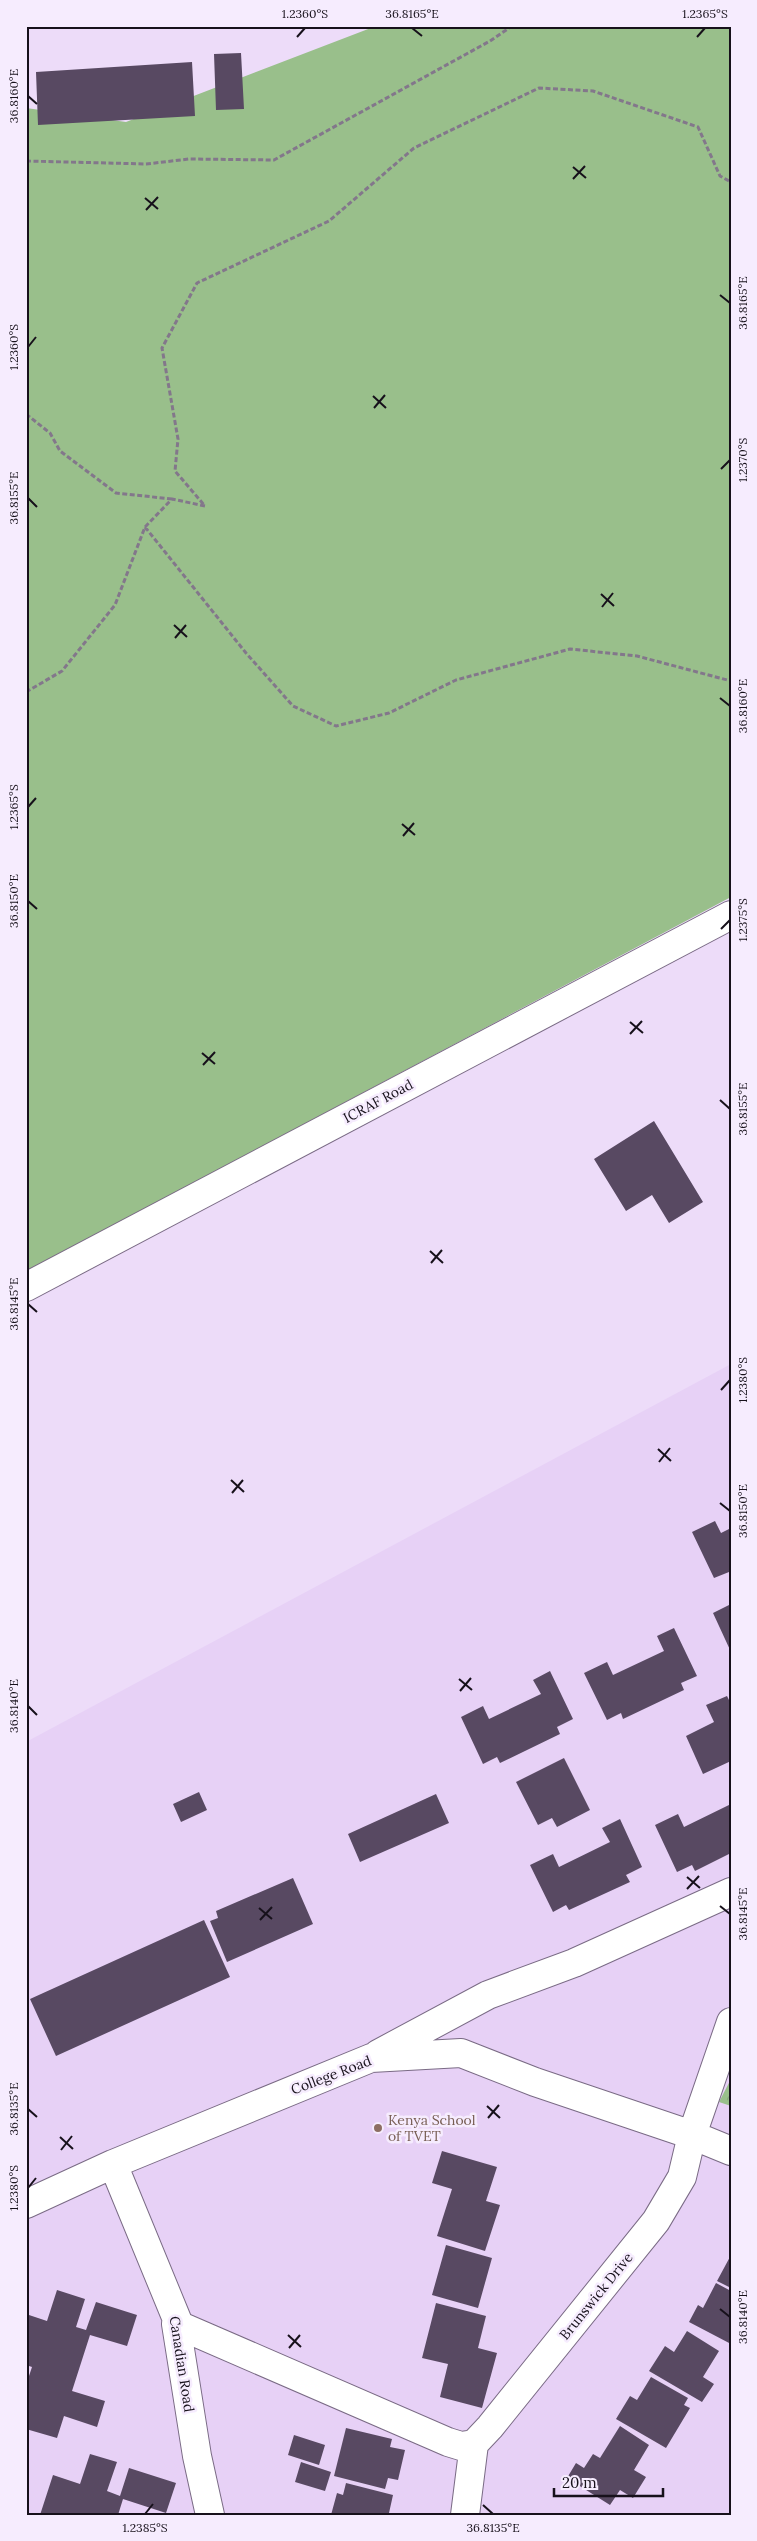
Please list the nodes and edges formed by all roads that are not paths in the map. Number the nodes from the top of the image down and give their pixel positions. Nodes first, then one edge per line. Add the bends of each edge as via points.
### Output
1 (731, 915) edge
2 (26, 1287) edge
3 (731, 1892) edge
4 (731, 2022) edge
5 (371, 2058) junction
6 (692, 2135) junction
7 (731, 2151) edge
8 (113, 2164) junction
9 (26, 2204) edge
10 (176, 2324) junction
11 (474, 2444) junction
12 (210, 2515) edge
13 (465, 2515) edge

1 - 2 street, ICRAF Road
3 - 5 street via 574,1963 488,1995
4 - 6 street, Brunswick Drive
5 - 6 street, College Road via 461,2053 535,2082
5 - 8 street, College Road
6 - 7 street, College Road
6 - 11 street, Brunswick Drive via 682,2177 656,2222
8 - 9 street, College Road
8 - 10 street, Canadian Road via 178,2322
10 - 11 street via 448,2442 461,2446
10 - 12 street, Canadian Road
11 - 13 street

